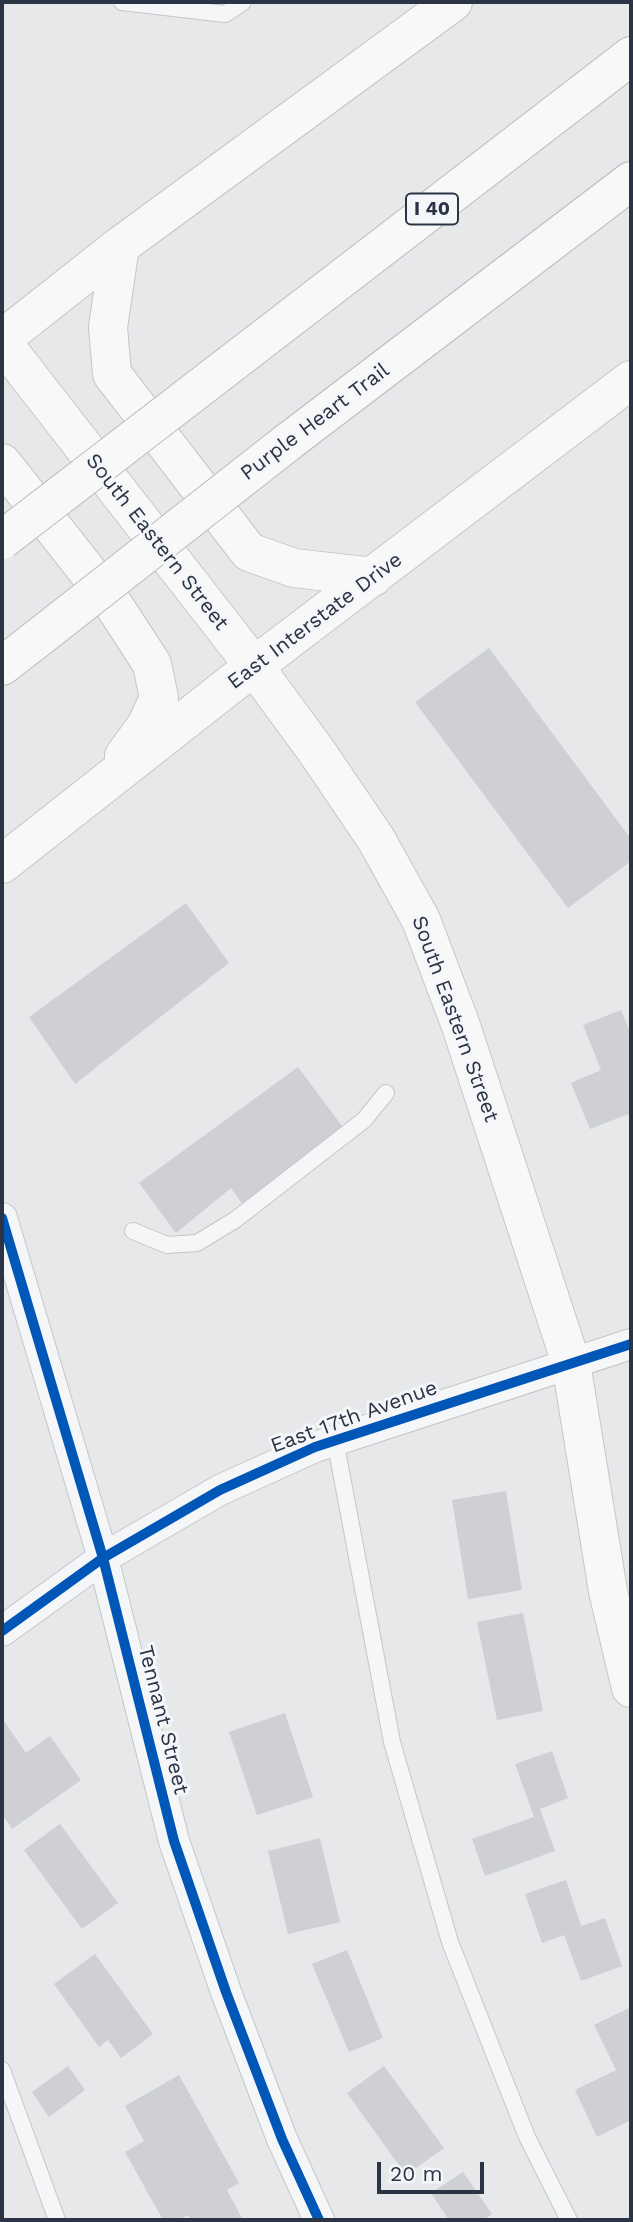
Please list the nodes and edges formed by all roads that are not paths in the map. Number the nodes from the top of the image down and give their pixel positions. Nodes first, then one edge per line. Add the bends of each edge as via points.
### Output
1 (122, 2) edge
2 (243, 2) edge
3 (453, 2) edge
4 (631, 56) edge
5 (631, 181) edge
6 (120, 246) junction
7 (2, 341) edge
8 (631, 380) edge
9 (2, 463) edge
10 (2, 540) edge
11 (373, 577) junction
12 (2, 666) edge
13 (254, 666) junction
14 (102, 786) junction
15 (2, 864) edge
16 (386, 1093) dead end
17 (2, 1218) edge
18 (133, 1231) dead end
19 (631, 1344) edge
20 (571, 1363) junction
21 (335, 1440) junction
22 (103, 1558) junction
23 (2, 1631) edge
24 (631, 1688) edge
25 (2, 2070) edge
26 (57, 2220) edge
27 (319, 2220) edge
28 (569, 2220) edge

1 - 2 lane via 225,14
3 - 6 main road
4 - 10 main road, I 40, bridge
5 - 12 main road, Purple Heart Trail, bridge
6 - 7 main road
6 - 11 main road via 108,327 113,374 249,552 294,568
7 - 13 main road, South Eastern Street
8 - 11 main road, East Interstate Drive
9 - 14 main road via 111,601 152,664 159,698 146,726
11 - 13 main road, East Interstate Drive
13 - 14 main road, East Interstate Drive
13 - 20 main road, South Eastern Street via 376,839 421,920 461,1026
14 - 15 main road, East Interstate Drive
16 - 18 lane via 364,1120 235,1220 197,1242 167,1245
17 - 22 street, Tennant Street
19 - 20 street, East 17th Avenue
20 - 21 street, East 17th Avenue
20 - 24 main road, South Eastern Street via 608,1591
21 - 22 street, East 17th Avenue via 220,1490
21 - 28 lane via 392,1742 450,1942 527,2137
22 - 23 street, East 17th Avenue
22 - 27 street, Tennant Street via 174,1841 273,2115
25 - 26 lane

